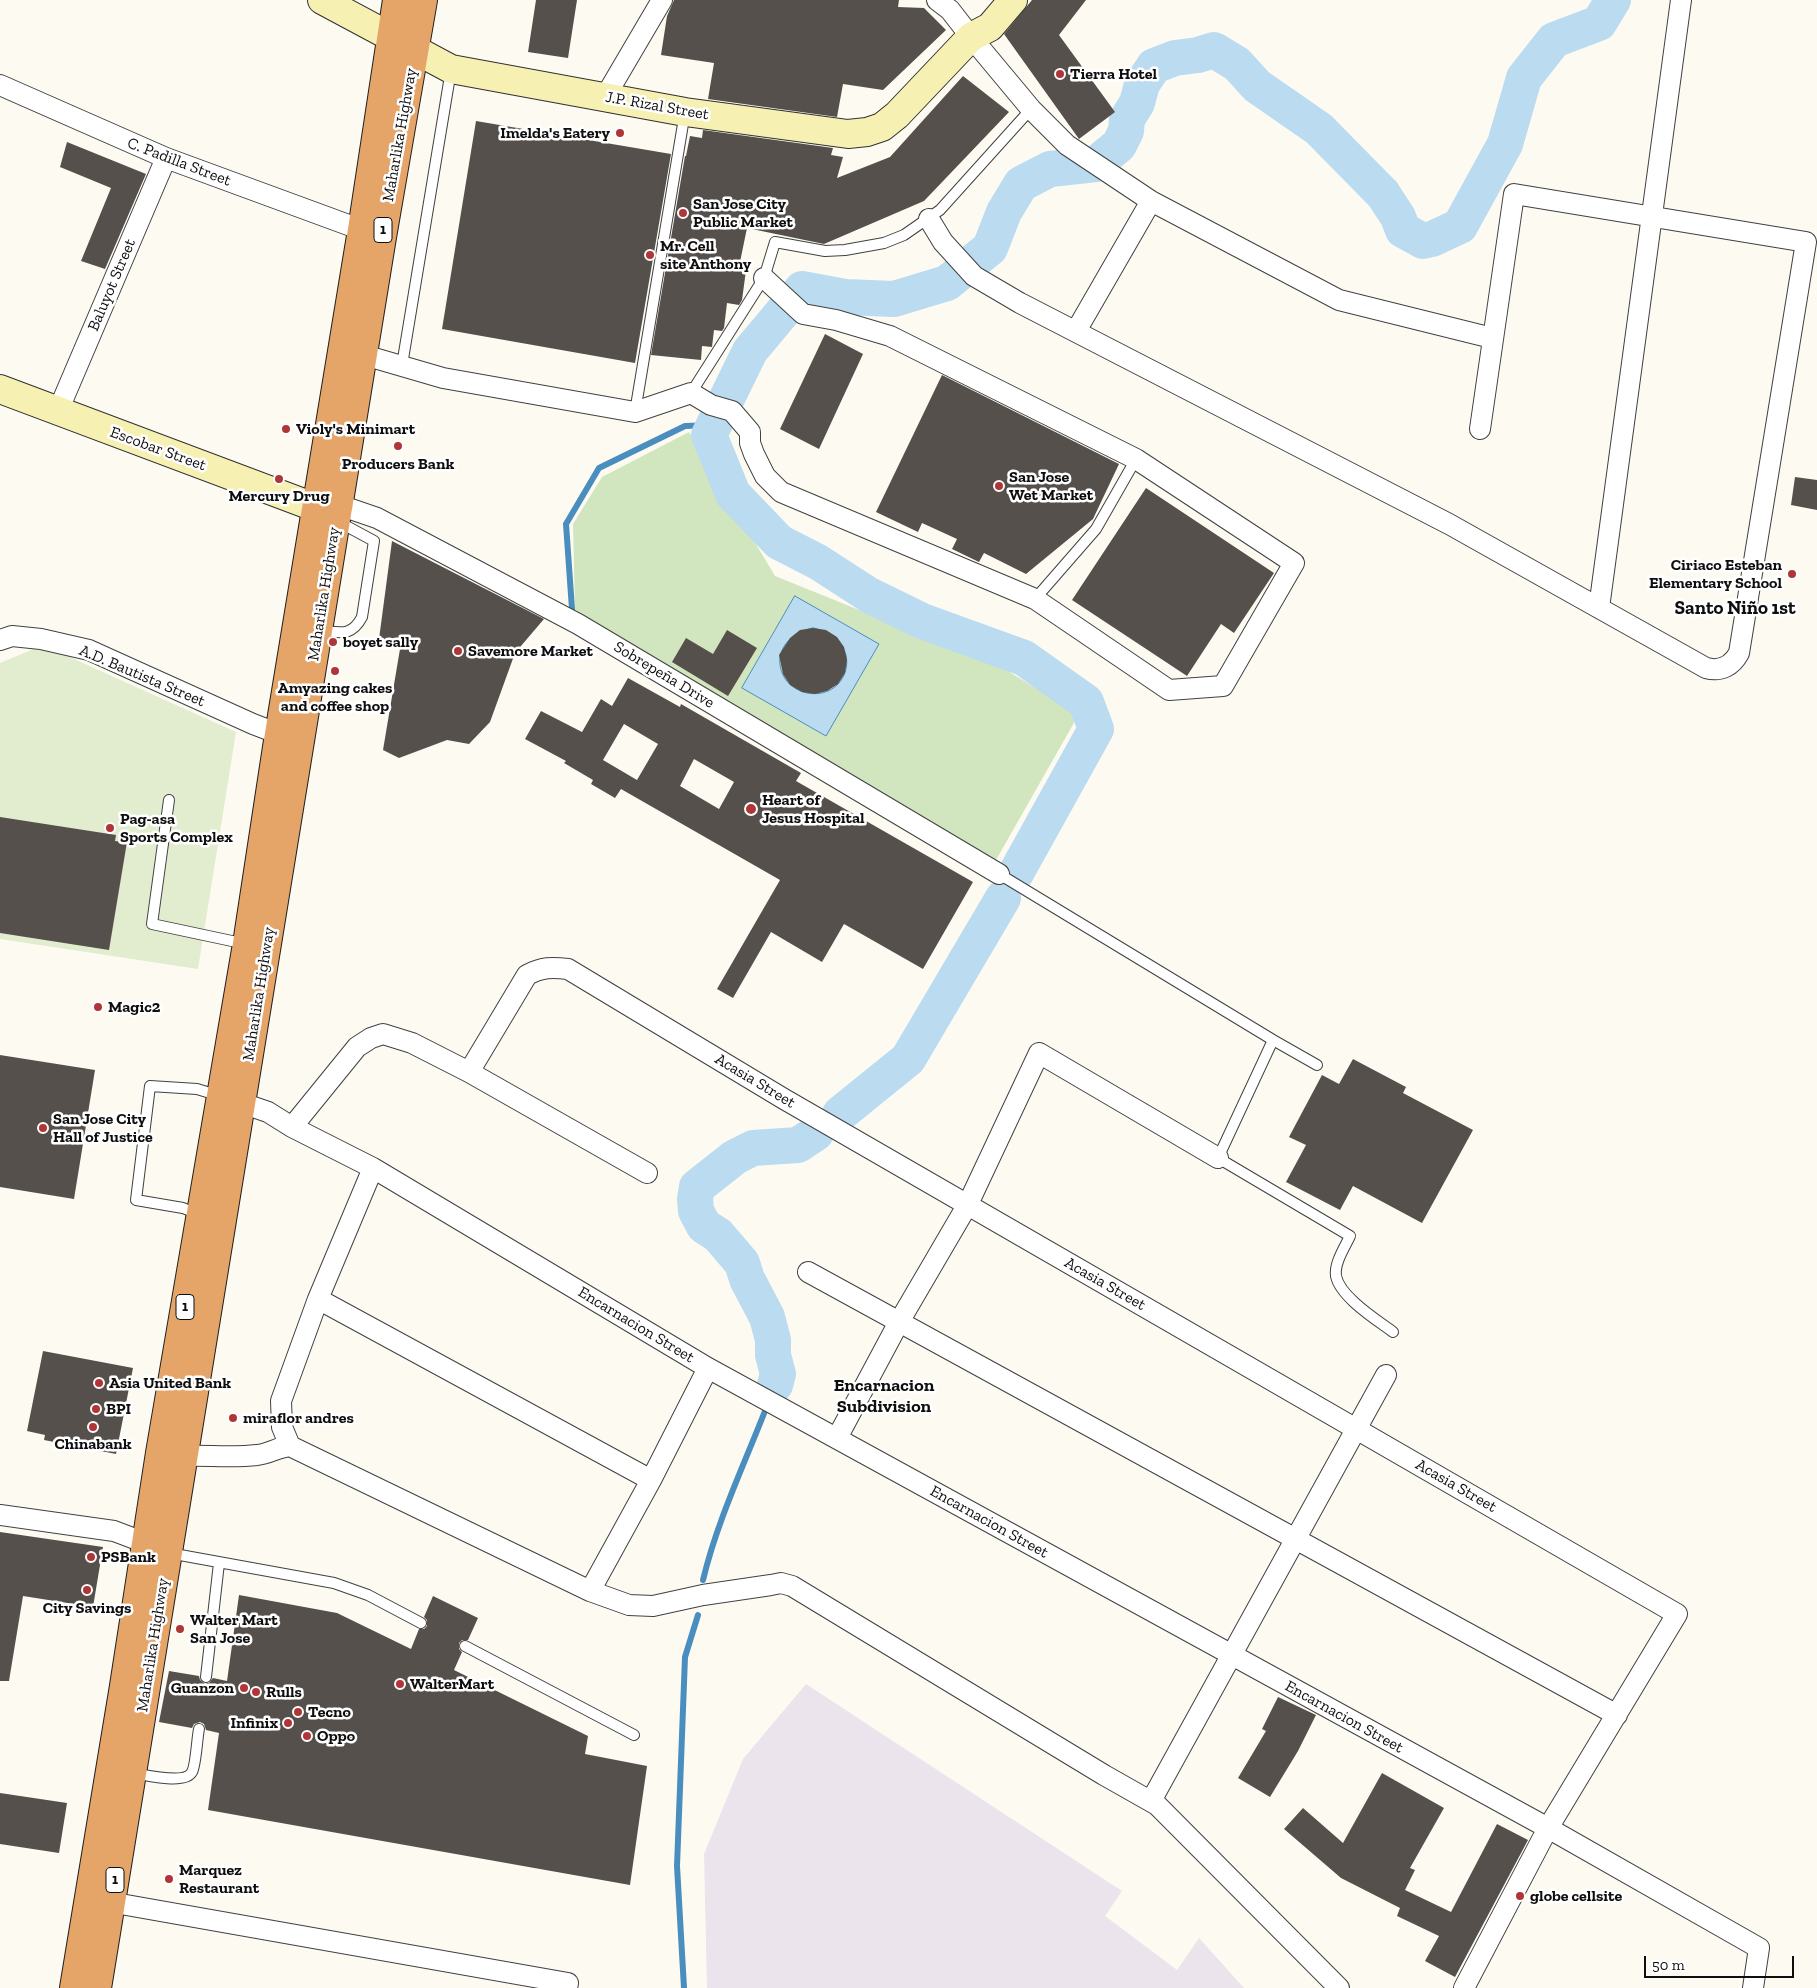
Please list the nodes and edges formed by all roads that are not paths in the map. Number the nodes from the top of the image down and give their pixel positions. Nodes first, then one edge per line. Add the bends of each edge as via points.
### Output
1 (322, 0) edge
2 (397, 0) edge
3 (423, 0) edge
4 (662, 0) edge
5 (937, 0) edge
6 (994, 0) edge
7 (1013, 0) edge
8 (1681, 0) edge
9 (391, 36) junction
10 (970, 37) junction
11 (415, 50) junction
12 (451, 69) junction
13 (0, 85) edge
14 (605, 97) junction
15 (1031, 109) junction
16 (685, 112) junction
17 (166, 158) junction
18 (1151, 201) junction
19 (1653, 216) junction
20 (929, 219) junction
21 (362, 230) junction
22 (1812, 243) edge
23 (771, 284) junction
24 (1076, 331) junction
25 (1492, 338) junction
26 (364, 355) junction
27 (402, 365) junction
28 (0, 389) edge
29 (691, 393) junction
30 (58, 411) junction
31 (635, 412) junction
32 (1480, 428) dead end
33 (1136, 459) junction
34 (331, 511) junction
35 (1035, 599) junction
36 (1599, 608) junction
37 (308, 628) junction
38 (0, 640) edge
39 (279, 734) junction
40 (169, 800) dead end
41 (999, 874) joint
42 (257, 946) junction
43 (1273, 1040) junction
44 (1317, 1065) dead end
45 (469, 1072) junction
46 (231, 1099) junction
47 (292, 1127) junction
48 (1218, 1158) junction
49 (373, 1168) junction
50 (648, 1173) dead end
51 (968, 1204) junction
52 (200, 1215) junction
53 (808, 1272) dead end
54 (318, 1299) junction
55 (899, 1322) junction
56 (1393, 1332) dead end
57 (708, 1368) junction
58 (1386, 1375) dead end
59 (1356, 1429) junction
60 (837, 1438) junction
61 (290, 1446) junction
62 (172, 1455) junction
63 (651, 1480) junction
64 (0, 1515) edge
65 (1296, 1540) junction
66 (157, 1548) junction
67 (219, 1563) junction
68 (590, 1592) junction
69 (421, 1623) dead end
70 (465, 1646) dead end
71 (1232, 1655) junction
72 (206, 1677) dead end
73 (1617, 1716) junction
74 (199, 1729) dead end
75 (634, 1735) dead end
76 (122, 1771) junction
77 (1151, 1801) junction
78 (1548, 1828) junction
79 (100, 1900) junction
80 (74, 1988) edge
81 (97, 1988) edge
82 (568, 1988) edge
83 (1339, 1988) edge
84 (1464, 1988) edge
85 (1753, 1988) edge

1 - 9 street, J.P. Rizal Street
2 - 9 highway, Maharlika Highway / 1
3 - 11 highway, Maharlika Highway / 1
4 - 14 street
5 - 10 street via 950,10
6 - 10 street, J.P. Rizal Street via 978,18
7 - 10 street, J.P. Rizal Street via 990,27
8 - 19 street
9 - 11 street, J.P. Rizal Street
9 - 21 highway, Maharlika Highway / 1
10 - 15 street
10 - 16 street, J.P. Rizal Street via 897,115 867,132 848,134
11 - 12 street, J.P. Rizal Street
11 - 26 highway, Maharlika Highway / 1
12 - 14 street, J.P. Rizal Street
12 - 27 lane
13 - 17 street, C. Padilla Street
14 - 16 street, J.P. Rizal Street
15 - 18 street via 1067,146
15 - 20 lane
16 - 31 lane
17 - 21 street, C. Padilla Street
17 - 30 street, Baluyot Street
18 - 24 street
18 - 25 street via 1339,300
19 - 22 street
19 - 25 street via 1514,194
19 - 36 street
20 - 23 lane via 904,235 865,248 824,250 775,242
20 - 24 street via 948,248 974,276
21 - 34 highway, Maharlika Highway / 1
22 - 36 street via 1736,658 1728,666 1716,670 1706,668
23 - 29 lane
23 - 33 street via 803,314 845,322 890,336
24 - 36 street via 1449,524
25 - 32 street
26 - 27 street
26 - 34 highway, Maharlika Highway / 1
27 - 31 street via 444,378
28 - 30 street, Escobar Street
29 - 31 street
29 - 35 street via 711,405 732,411 750,432 750,444 765,476 781,492
30 - 34 street, Escobar Street
33 - 35 lane via 1096,529
33 - 35 street via 1294,563 1223,686 1170,690
34 - 37 highway, Maharlika Highway / 1
34 - 37 lane via 374,541 362,617 357,627 348,633
34 - 41 street, Sobrepeña Drive via 377,518 578,624
37 - 39 highway, Maharlika Highway / 1
37 - 42 highway, Maharlika Highway / 1
38 - 39 street, A.D. Bautista Street via 12,636 41,639 89,650
39 - 42 highway, Maharlika Highway / 1
40 - 42 lane via 152,924
41 - 43 lane
42 - 46 highway, Maharlika Highway / 1
43 - 44 lane
43 - 48 lane
45 - 47 street via 396,1036 383,1034 357,1047
45 - 50 street
45 - 51 street, Acasia Street via 527,975 552,967 568,969
46 - 47 street, Encarnacion Street via 268,1112
46 - 52 highway, Maharlika Highway / 1
46 - 52 lane via 197,1089 150,1086 136,1200 183,1208
46 - 62 highway, Maharlika Highway / 1
47 - 49 street, Encarnacion Street
48 - 51 street via 1039,1054
48 - 56 lane via 1350,1236 1339,1258 1336,1276 1344,1292
49 - 54 street
49 - 57 street, Encarnacion Street
51 - 55 street
51 - 59 street, Acasia Street
52 - 62 highway, Maharlika Highway / 1
53 - 55 street
54 - 61 street via 281,1401 282,1427
54 - 63 street
55 - 60 street
55 - 65 street
57 - 60 street, Encarnacion Street
57 - 63 street
58 - 59 street
59 - 65 street
59 - 73 street, Acasia Street via 1676,1614
60 - 71 street, Encarnacion Street
61 - 62 street via 256,1456
61 - 68 street
62 - 66 highway, Maharlika Highway / 1
63 - 68 street
64 - 66 street via 114,1531
65 - 71 street
65 - 73 street
66 - 67 lane
66 - 76 highway, Maharlika Highway / 1
67 - 69 lane via 334,1583 368,1595
67 - 72 lane
68 - 77 street via 629,1605 653,1606 771,1584 792,1586
70 - 75 lane
71 - 77 street
71 - 78 street, Encarnacion Street
73 - 78 street
74 - 76 lane via 192,1772 187,1777 178,1780
76 - 79 highway, Maharlika Highway / 1
77 - 83 street
78 - 84 street
78 - 85 street, Encarnacion Street via 1759,1948
79 - 80 highway, Maharlika Highway / 1
79 - 81 highway, Maharlika Highway / 1
79 - 82 street via 568,1983

